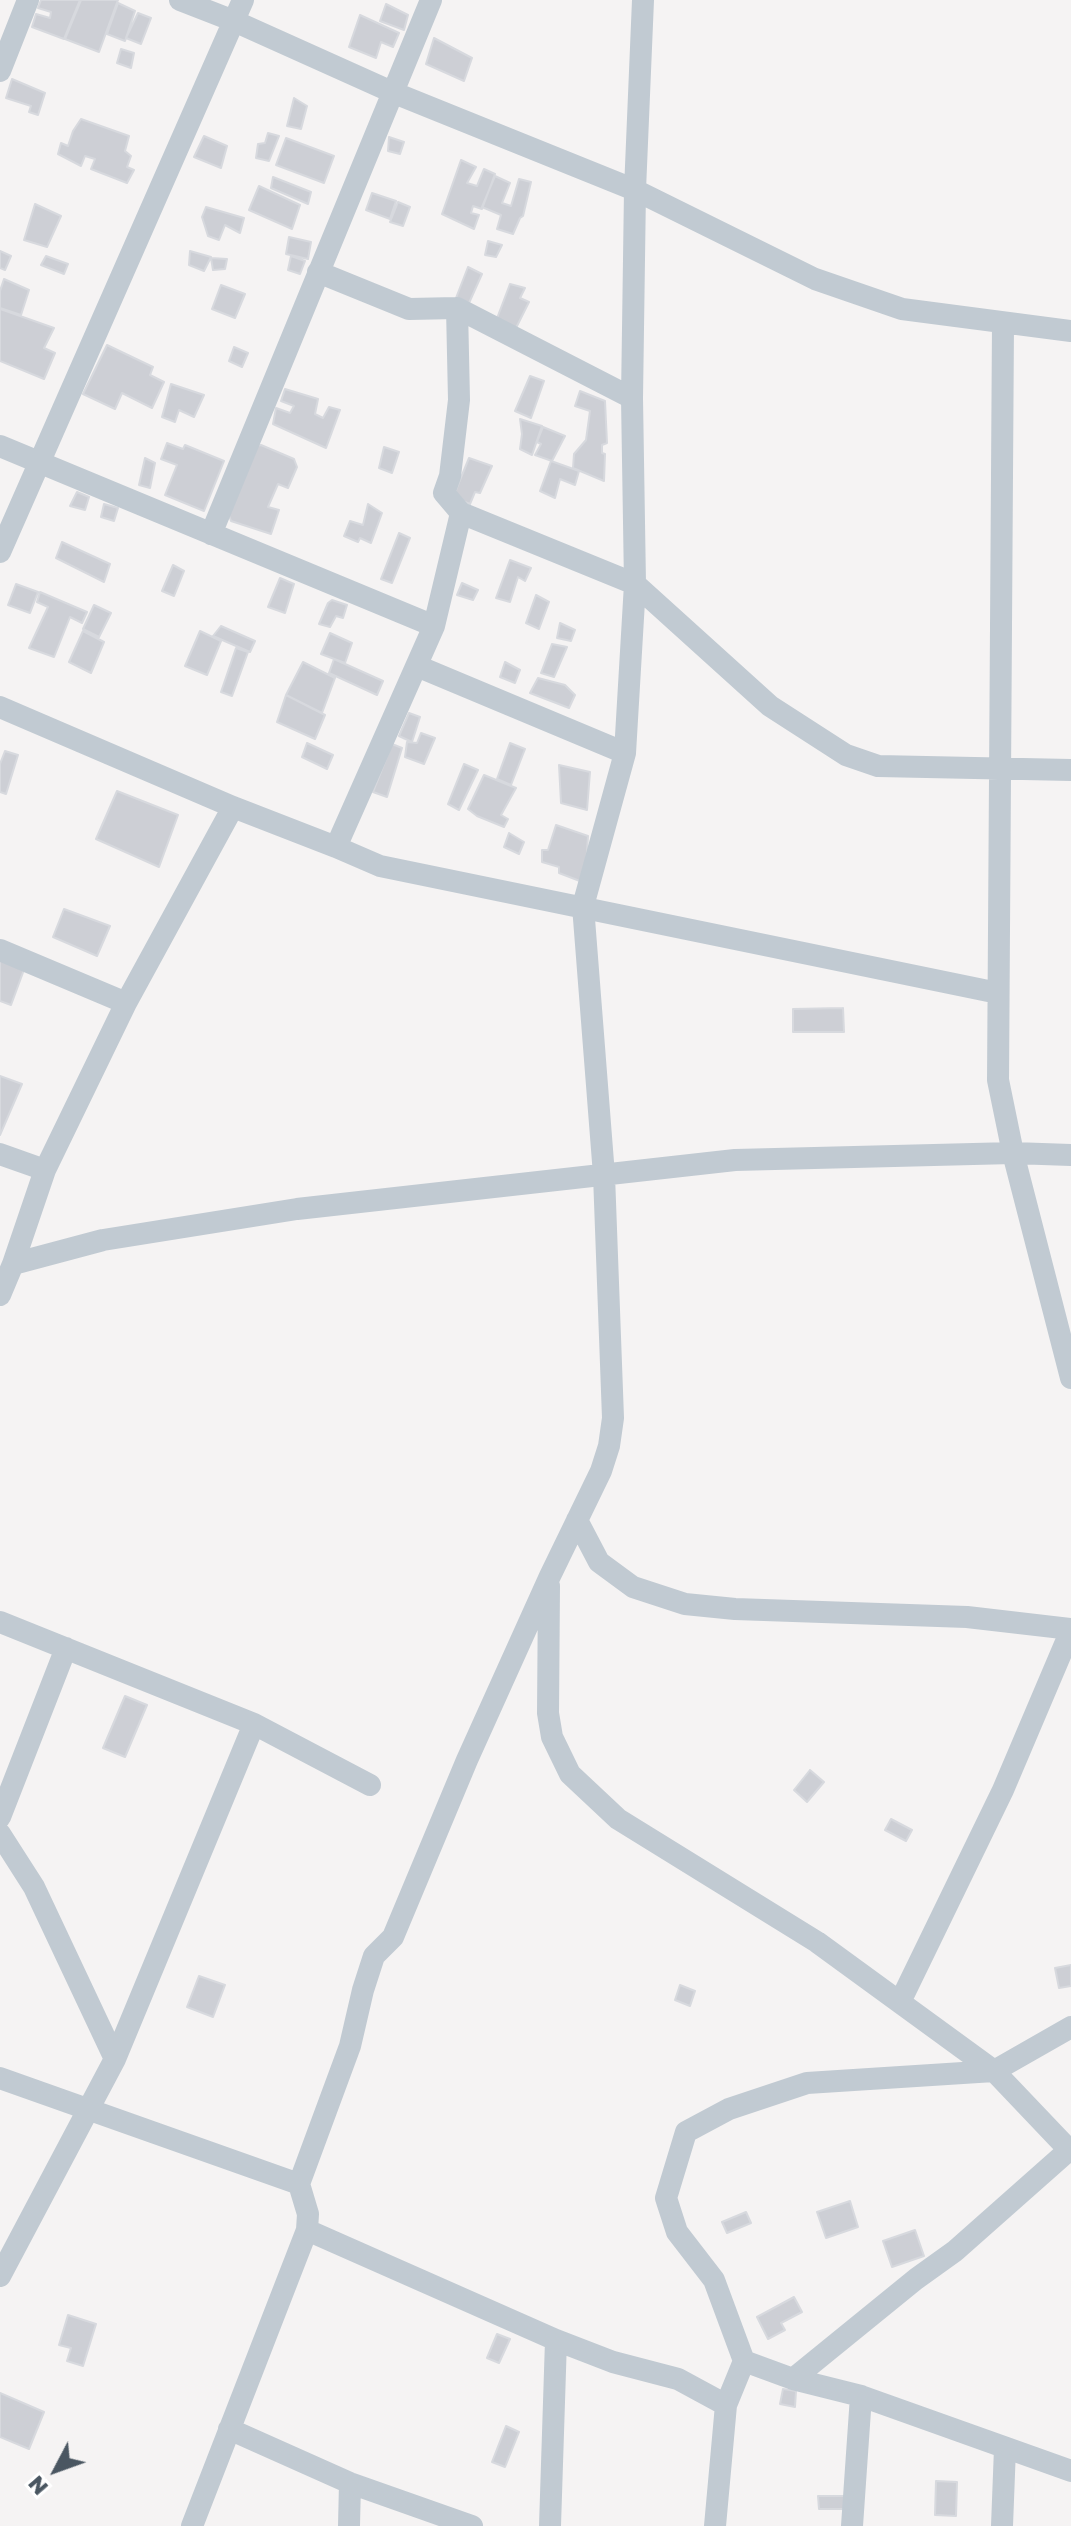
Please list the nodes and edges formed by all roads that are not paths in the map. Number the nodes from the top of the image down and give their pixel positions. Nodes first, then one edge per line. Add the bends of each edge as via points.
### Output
1 (28, 0) edge
2 (180, 0) edge
3 (431, 0) edge
4 (643, 0) edge
5 (239, 10) edge
6 (0, 71) edge
7 (392, 92) junction
8 (635, 190) junction
9 (318, 272) junction
10 (457, 308) junction
11 (1003, 323) junction
12 (1071, 331) edge
13 (632, 398) junction
14 (0, 446) edge
15 (40, 463) junction
16 (461, 513) junction
17 (211, 534) junction
18 (0, 552) edge
19 (635, 584) junction
20 (434, 626) junction
21 (417, 666) junction
22 (0, 707) edge
23 (625, 753) junction
24 (999, 768) junction
25 (1071, 770) edge
26 (233, 807) junction
27 (336, 847) junction
28 (583, 906) junction
29 (0, 950) edge
30 (998, 993) junction
31 (126, 1003) junction
32 (1013, 1153) junction
33 (0, 1154) edge
34 (1071, 1155) edge
35 (45, 1170) junction
36 (604, 1175) junction
37 (13, 1264) junction
38 (0, 1295) edge
39 (1071, 1378) edge
40 (577, 1520) junction
41 (550, 1576) junction
42 (0, 1622) edge
43 (1071, 1630) edge
44 (66, 1648) junction
45 (254, 1724) junction
46 (370, 1785) dead end
47 (0, 1817) edge
48 (0, 1834) edge
49 (900, 2002) junction
50 (1071, 2027) edge
51 (115, 2059) junction
52 (994, 2071) junction
53 (0, 2078) edge
54 (89, 2111) junction
55 (1070, 2151) edge
56 (299, 2184) junction
57 (307, 2230) junction
58 (0, 2276) edge
59 (556, 2340) junction
60 (744, 2361) junction
61 (793, 2379) junction
62 (861, 2396) junction
63 (726, 2405) junction
64 (229, 2429) junction
65 (1005, 2448) junction
66 (1071, 2471) edge
67 (350, 2483) junction
68 (192, 2526) edge
69 (349, 2526) edge
70 (472, 2526) edge
71 (550, 2526) edge
72 (715, 2526) edge
73 (852, 2526) edge
74 (1002, 2526) edge

1 - 6 street
2 - 5 street
3 - 7 street
4 - 8 street
5 - 7 street
5 - 15 street
7 - 8 street
7 - 9 street
8 - 11 street via 815,279 902,309
8 - 13 street
9 - 10 street via 409,309
9 - 17 street
10 - 13 street
10 - 16 street via 459,400 444,493
11 - 12 street
11 - 24 street
13 - 19 street
14 - 15 street
15 - 17 street
15 - 18 street
16 - 19 street
16 - 20 street
17 - 20 street
19 - 23 street
19 - 24 street via 770,706 846,755 878,766
20 - 21 street
21 - 23 street
21 - 27 street
22 - 26 street
23 - 28 street
24 - 25 street
24 - 30 street
26 - 27 street
26 - 31 street
27 - 28 street via 401,872
28 - 30 street
28 - 36 street
29 - 31 street
30 - 32 street via 998,1080
31 - 35 street
32 - 34 street
32 - 36 street via 771,1158
32 - 39 street
33 - 35 street
35 - 37 street
36 - 37 street via 297,1209 103,1240
36 - 40 street via 613,1418 601,1471
37 - 38 street
40 - 41 street
40 - 43 street via 599,1562 633,1587 685,1604 967,1617
41 - 49 street via 548,1713 552,1737 570,1774 618,1819 817,1942
41 - 56 street via 393,1937 374,1956 350,2046
42 - 44 street
43 - 49 street via 1003,1790
44 - 45 street
44 - 47 street
45 - 46 street
45 - 51 street
48 - 51 street via 34,1887
49 - 52 street
50 - 52 street
51 - 54 street
52 - 55 street
52 - 60 street via 807,2083 729,2109 686,2132 666,2198 677,2232 714,2280
53 - 54 street
54 - 56 street
54 - 58 street
55 - 61 street via 955,2251
56 - 57 street
57 - 59 street
57 - 64 street
59 - 63 street via 678,2379
59 - 71 street
60 - 61 street
60 - 63 street
61 - 62 street
62 - 65 street
62 - 73 street
63 - 72 street
64 - 67 street
64 - 68 street
65 - 66 street
65 - 74 street
67 - 69 street
67 - 70 street

